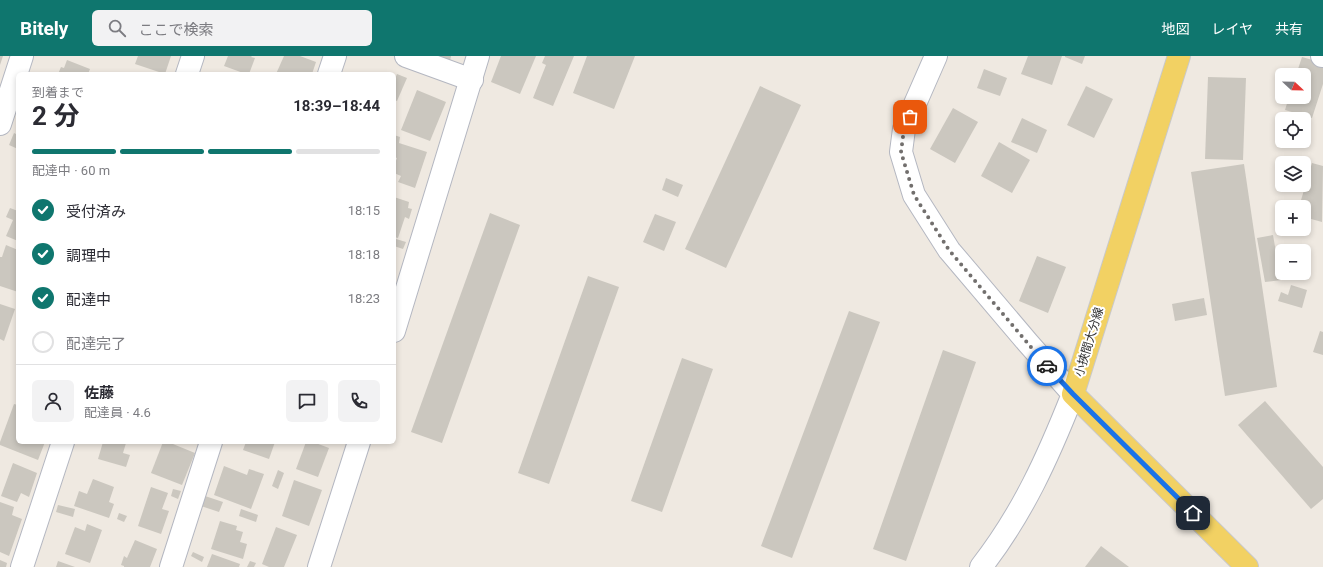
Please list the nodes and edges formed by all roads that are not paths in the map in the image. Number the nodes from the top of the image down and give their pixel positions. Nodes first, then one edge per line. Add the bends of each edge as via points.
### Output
1 (22, 56) edge
2 (193, 56) edge
3 (335, 56) edge
4 (406, 56) edge
5 (478, 56) edge
6 (936, 56) edge
7 (1179, 56) edge
8 (17, 72) edge
9 (188, 72) edge
10 (330, 72) edge
11 (16, 75) edge
12 (472, 80) junction
13 (0, 124) edge
14 (396, 324) edge
15 (1073, 394) junction
16 (62, 444) edge
17 (210, 444) edge
18 (358, 444) edge
19 (22, 567) edge
20 (171, 567) edge
21 (319, 567) edge
22 (981, 567) edge
23 (1247, 567) edge

1 - 8 street
2 - 9 street
3 - 10 street
4 - 12 street
5 - 12 street
6 - 15 street via 904,129 901,152 914,195 949,250
7 - 15 main road, 小挾間大分線
11 - 13 street
12 - 14 street
15 - 22 street via 1043,466 1023,505
15 - 23 main road
16 - 19 street
17 - 20 street
18 - 21 street

